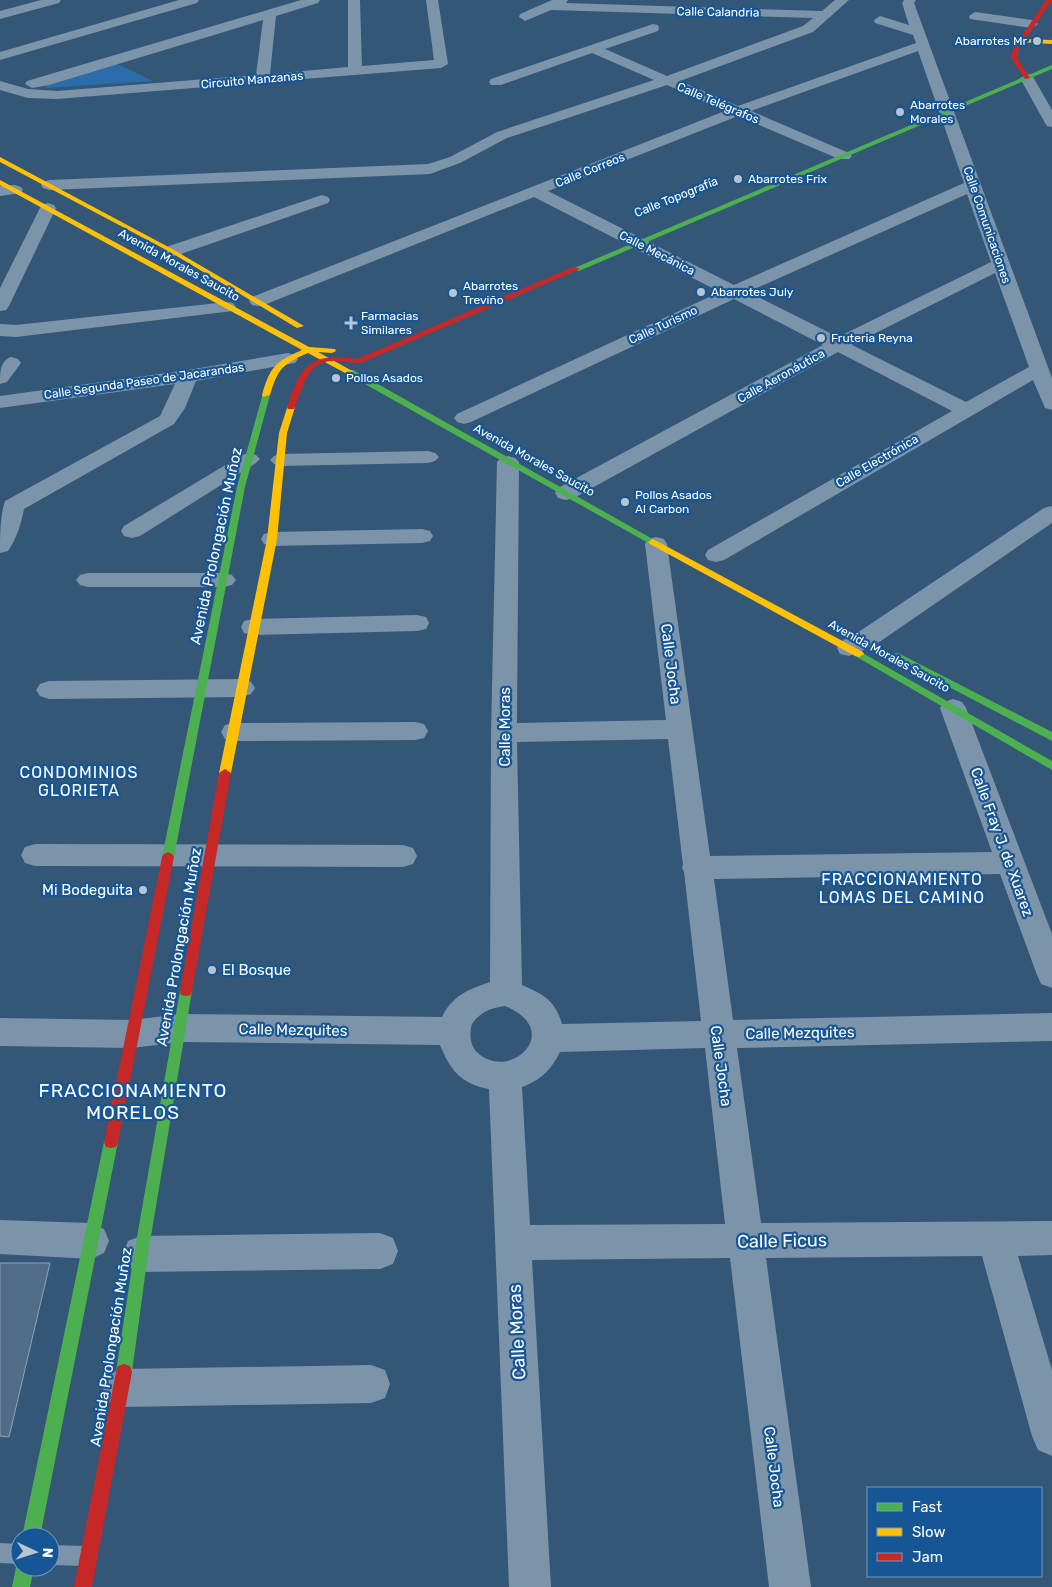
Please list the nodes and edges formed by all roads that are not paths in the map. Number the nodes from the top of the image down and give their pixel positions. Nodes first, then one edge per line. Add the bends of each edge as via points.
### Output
1 (55, 0) edge
2 (173, 0) edge
3 (194, 0) edge
4 (314, 0) edge
5 (354, 0) edge
6 (432, 0) edge
7 (562, 0) edge
8 (691, 0) edge
9 (767, 0) edge
10 (843, 0) edge
11 (910, 0) edge
12 (1045, 1) edge
13 (550, 6) junction
14 (676, 12) junction
15 (751, 13) junction
16 (270, 14) junction
17 (0, 15) edge
18 (826, 15) junction
19 (975, 16) dead end
20 (525, 17) dead end
21 (880, 20) dead end
22 (1032, 24) junction
23 (96, 25) junction
24 (653, 28) dead end
25 (921, 38) junction
26 (1022, 41) junction
27 (1052, 42) edge
28 (0, 49) edge
29 (592, 50) junction
30 (0, 56) edge
31 (1052, 67) edge
32 (1025, 70) junction
33 (355, 71) junction
34 (0, 72) edge
35 (262, 79) junction
36 (666, 81) junction
37 (496, 82) dead end
38 (0, 85) edge
39 (946, 109) junction
40 (738, 112) junction
41 (1052, 123) edge
42 (827, 150) junction
43 (844, 156) junction
44 (809, 157) dead end
45 (0, 159) edge
46 (0, 182) edge
47 (49, 185) junction
48 (973, 185) junction
49 (7, 191) edge
50 (535, 191) junction
51 (322, 200) dead end
52 (48, 208) junction
53 (621, 234) junction
54 (638, 235) junction
55 (603, 242) dead end
56 (172, 251) junction
57 (1000, 264) junction
58 (734, 292) junction
59 (258, 300) junction
60 (0, 306) edge
61 (227, 307) junction
62 (0, 330) edge
63 (839, 344) junction
64 (310, 349) junction
65 (346, 350) junction
66 (288, 359) junction
67 (326, 359) junction
68 (358, 360) junction
69 (374, 369) dead end
70 (1039, 369) junction
71 (188, 376) junction
72 (0, 402) edge
73 (1052, 404) edge
74 (966, 410) junction
75 (464, 418) dead end
76 (428, 457) dead end
77 (249, 459) junction
78 (281, 460) junction
79 (508, 462) junction
80 (581, 487) junction
81 (6, 501) edge
82 (1052, 513) edge
83 (132, 532) dead end
84 (422, 536) dead end
85 (272, 539) junction
86 (656, 544) junction
87 (0, 546) edge
88 (716, 555) dead end
89 (88, 580) dead end
90 (224, 580) junction
91 (417, 623) dead end
92 (253, 627) junction
93 (867, 643) junction
94 (242, 688) junction
95 (202, 689) junction
96 (49, 690) dead end
97 (953, 708) junction
98 (680, 729) junction
99 (415, 731) dead end
100 (234, 732) junction
101 (504, 733) junction
102 (1052, 737) edge
103 (1052, 766) edge
104 (35, 855) dead end
105 (168, 856) junction
106 (403, 856) dead end
107 (209, 857) junction
108 (1010, 863) junction
109 (696, 868) junction
110 (1052, 976) edge
111 (506, 993) junction
112 (1052, 1027) edge
113 (181, 1028) junction
114 (454, 1031) junction
115 (0, 1032) edge
116 (132, 1034) junction
117 (717, 1035) junction
118 (549, 1038) junction
119 (505, 1076) junction
120 (0, 1237) edge
121 (1052, 1238) edge
122 (995, 1239) junction
123 (91, 1240) junction
124 (745, 1241) junction
125 (512, 1243) junction
126 (380, 1251) dead end
127 (141, 1254) junction
128 (371, 1384) dead end
129 (122, 1388) junction
130 (1052, 1436) edge
131 (34, 1527) edge
132 (60, 1555) edge
133 (89, 1556) junction
134 (84, 1587) edge
135 (530, 1587) edge
136 (790, 1587) edge

1 - 17 street
2 - 23 street
3 - 23 street
4 - 16 street
5 - 33 street
6 - 33 street, Circuito Manzanas via 441,64
7 - 13 street
8 - 14 street
9 - 15 street
10 - 18 street
11 - 25 street, Calle Comunicaciones via 908,3
12 - 22 street
13 - 14 street, Calle Calandria
13 - 20 street
14 - 15 street, Calle Calandria
15 - 18 street, Calle Calandria
16 - 34 street via 44,82 22,84
16 - 35 street
18 - 36 street via 808,29
19 - 22 street
21 - 25 street
22 - 26 street
23 - 28 street
23 - 30 street
24 - 29 street
25 - 39 street, Calle Comunicaciones
25 - 40 street, Calle Correos
26 - 27 street
26 - 32 street via 1014,58
29 - 36 street, Calle Telégrafos
29 - 37 street
31 - 32 street, Calle Topografía
32 - 39 street, Calle Topografía
32 - 41 street
33 - 35 street, Circuito Manzanas
35 - 38 street, Circuito Manzanas via 57,95 30,95
36 - 40 street, Calle Telégrafos
36 - 47 street via 502,135 450,163 430,169
39 - 42 street, Calle Topografía
39 - 43 street, Calle Topografía
39 - 48 street, Calle Comunicaciones
40 - 42 street, Calle Telégrafos
40 - 50 street, Calle Correos
42 - 43 street, Calle Telégrafos
42 - 44 street, Calle Topografía
43 - 54 street, Calle Topografía
45 - 47 street, Avenida Morales Saucito
46 - 49 street, Avenida Morales Saucito
47 - 56 street, Avenida Morales Saucito
48 - 57 street, Calle Comunicaciones
48 - 58 street, Calle Turismo
49 - 52 street, Avenida Morales Saucito
50 - 53 street, Calle Mecánica
50 - 59 street, Calle Correos
51 - 56 street
52 - 60 street
52 - 61 street, Avenida Morales Saucito
53 - 54 street, Calle Mecánica
53 - 55 street, Calle Topografía
54 - 58 street, Calle Mecánica
54 - 68 street, Calle Topografía
56 - 59 street, Avenida Morales Saucito
57 - 63 street, Calle Aeronáutica
57 - 70 street, Calle Comunicaciones
58 - 63 street, Calle Mecánica
58 - 75 street, Calle Turismo
59 - 65 street, Avenida Morales Saucito via 312,334
61 - 62 street via 26,330
61 - 64 street, Avenida Morales Saucito
63 - 74 street, Calle Mecánica
63 - 80 street, Calle Aeronáutica
64 - 65 street, Avenida Prolongación Muñoz
64 - 66 street, Avenida Prolongación Muñoz
64 - 67 street, Avenida Morales Saucito
65 - 68 street, Avenida Morales Saucito
66 - 71 street, Calle Segunda Paseo de Jacarandas
66 - 77 street, Avenida Prolongación Muñoz via 272,374
67 - 68 street
67 - 78 street, Avenida Prolongación Muñoz via 301,378 284,433
67 - 79 street, Avenida Morales Saucito
68 - 69 street, Avenida Morales Saucito
70 - 73 street, Calle Comunicaciones
70 - 74 street, Calle Electrónica
71 - 72 street, Calle Segunda Paseo de Jacarandas
71 - 81 street via 167,420
74 - 88 street, Calle Electrónica
76 - 78 street
77 - 83 street
77 - 90 street, Avenida Prolongación Muñoz via 246,487
78 - 85 street, Avenida Prolongación Muñoz via 274,488
79 - 80 street, Avenida Morales Saucito
79 - 101 street, Calle Moras
80 - 86 street, Avenida Morales Saucito
81 - 87 street via 10,524
82 - 93 street
84 - 85 street
85 - 92 street, Avenida Prolongación Muñoz
86 - 93 street, Avenida Morales Saucito
86 - 98 street, Calle Jocha
89 - 90 street
90 - 95 street, Avenida Prolongación Muñoz
91 - 92 street
92 - 94 street, Avenida Prolongación Muñoz
93 - 97 street, Avenida Morales Saucito
93 - 102 street, Avenida Morales Saucito
94 - 95 street
94 - 100 street, Avenida Prolongación Muñoz
95 - 96 street
95 - 105 street, Avenida Prolongación Muñoz
97 - 103 street, Avenida Morales Saucito
97 - 108 street, Calle Fray J. de Xuarez
98 - 101 street
98 - 109 street, Calle Jocha
99 - 100 street
100 - 107 street, Avenida Prolongación Muñoz
101 - 111 street, Calle Moras
104 - 105 street
105 - 107 street
105 - 116 street, Avenida Prolongación Muñoz
106 - 107 street
107 - 113 street, Avenida Prolongación Muñoz
108 - 109 street
108 - 110 street, Calle Fray J. de Xuarez
109 - 117 street, Calle Jocha
111 - 114 street via 478,998 466,1006
111 - 118 street via 521,996 543,1013
112 - 117 street, Calle Mezquites
113 - 114 street, Calle Mezquites
113 - 116 street, Calle Mezquites
113 - 127 street, Avenida Prolongación Muñoz
114 - 119 street via 458,1052 473,1069 488,1075
115 - 116 street, Calle Mezquites
116 - 123 street, Avenida Prolongación Muñoz
117 - 118 street, Calle Mezquites
117 - 124 street, Calle Jocha
118 - 119 street via 545,1052 535,1064
119 - 125 street, Calle Moras
120 - 123 street
121 - 122 street, Calle Ficus
122 - 124 street, Calle Ficus
122 - 130 street
123 - 131 street, Avenida Prolongación Muñoz
124 - 125 street, Calle Ficus
124 - 136 street, Calle Jocha
125 - 135 street, Calle Moras
126 - 127 street
127 - 129 street, Avenida Prolongación Muñoz
128 - 129 street
129 - 133 street, Avenida Prolongación Muñoz
132 - 133 lane
133 - 134 street, Avenida Prolongación Muñoz

